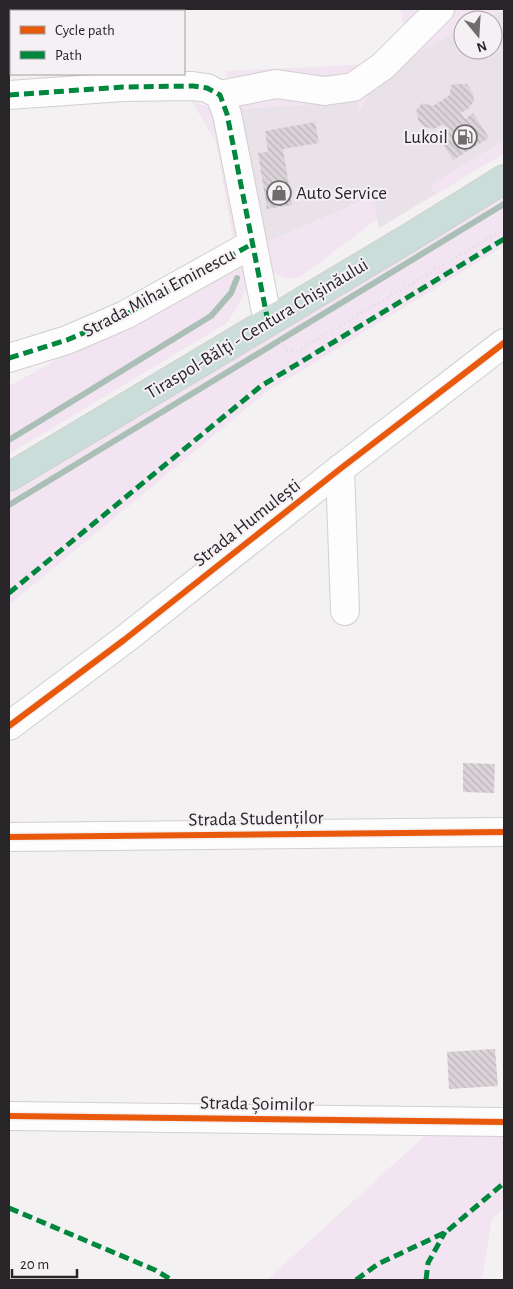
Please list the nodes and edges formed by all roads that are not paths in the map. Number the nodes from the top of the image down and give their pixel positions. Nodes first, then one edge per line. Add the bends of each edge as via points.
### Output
1 (440, 9) edge
2 (9, 94) edge
3 (220, 95) junction
4 (504, 179) edge
5 (252, 244) junction
6 (268, 322) junction
7 (504, 343) edge
8 (9, 358) edge
9 (340, 469) junction
10 (9, 477) edge
11 (345, 611) dead end
12 (9, 726) edge
13 (504, 832) edge
14 (9, 837) edge
15 (9, 1116) edge
16 (504, 1122) edge

1 - 3 street via 383,66 353,86 325,91 276,84
2 - 3 street via 193,86 208,88
3 - 5 street via 227,114
4 - 6 highway, Tiraspol-Bălţi - Centura Chișinăului
5 - 6 street
5 - 8 street, Strada Mihai Eminescu via 124,315 67,340
6 - 10 highway, Tiraspol-Bălţi - Centura Chișinăului
7 - 9 street, Strada Humulești
9 - 11 street
9 - 12 street, Strada Humulești via 124,640
13 - 14 street, Strada Studenților
15 - 16 street, Strada Șoimilor

